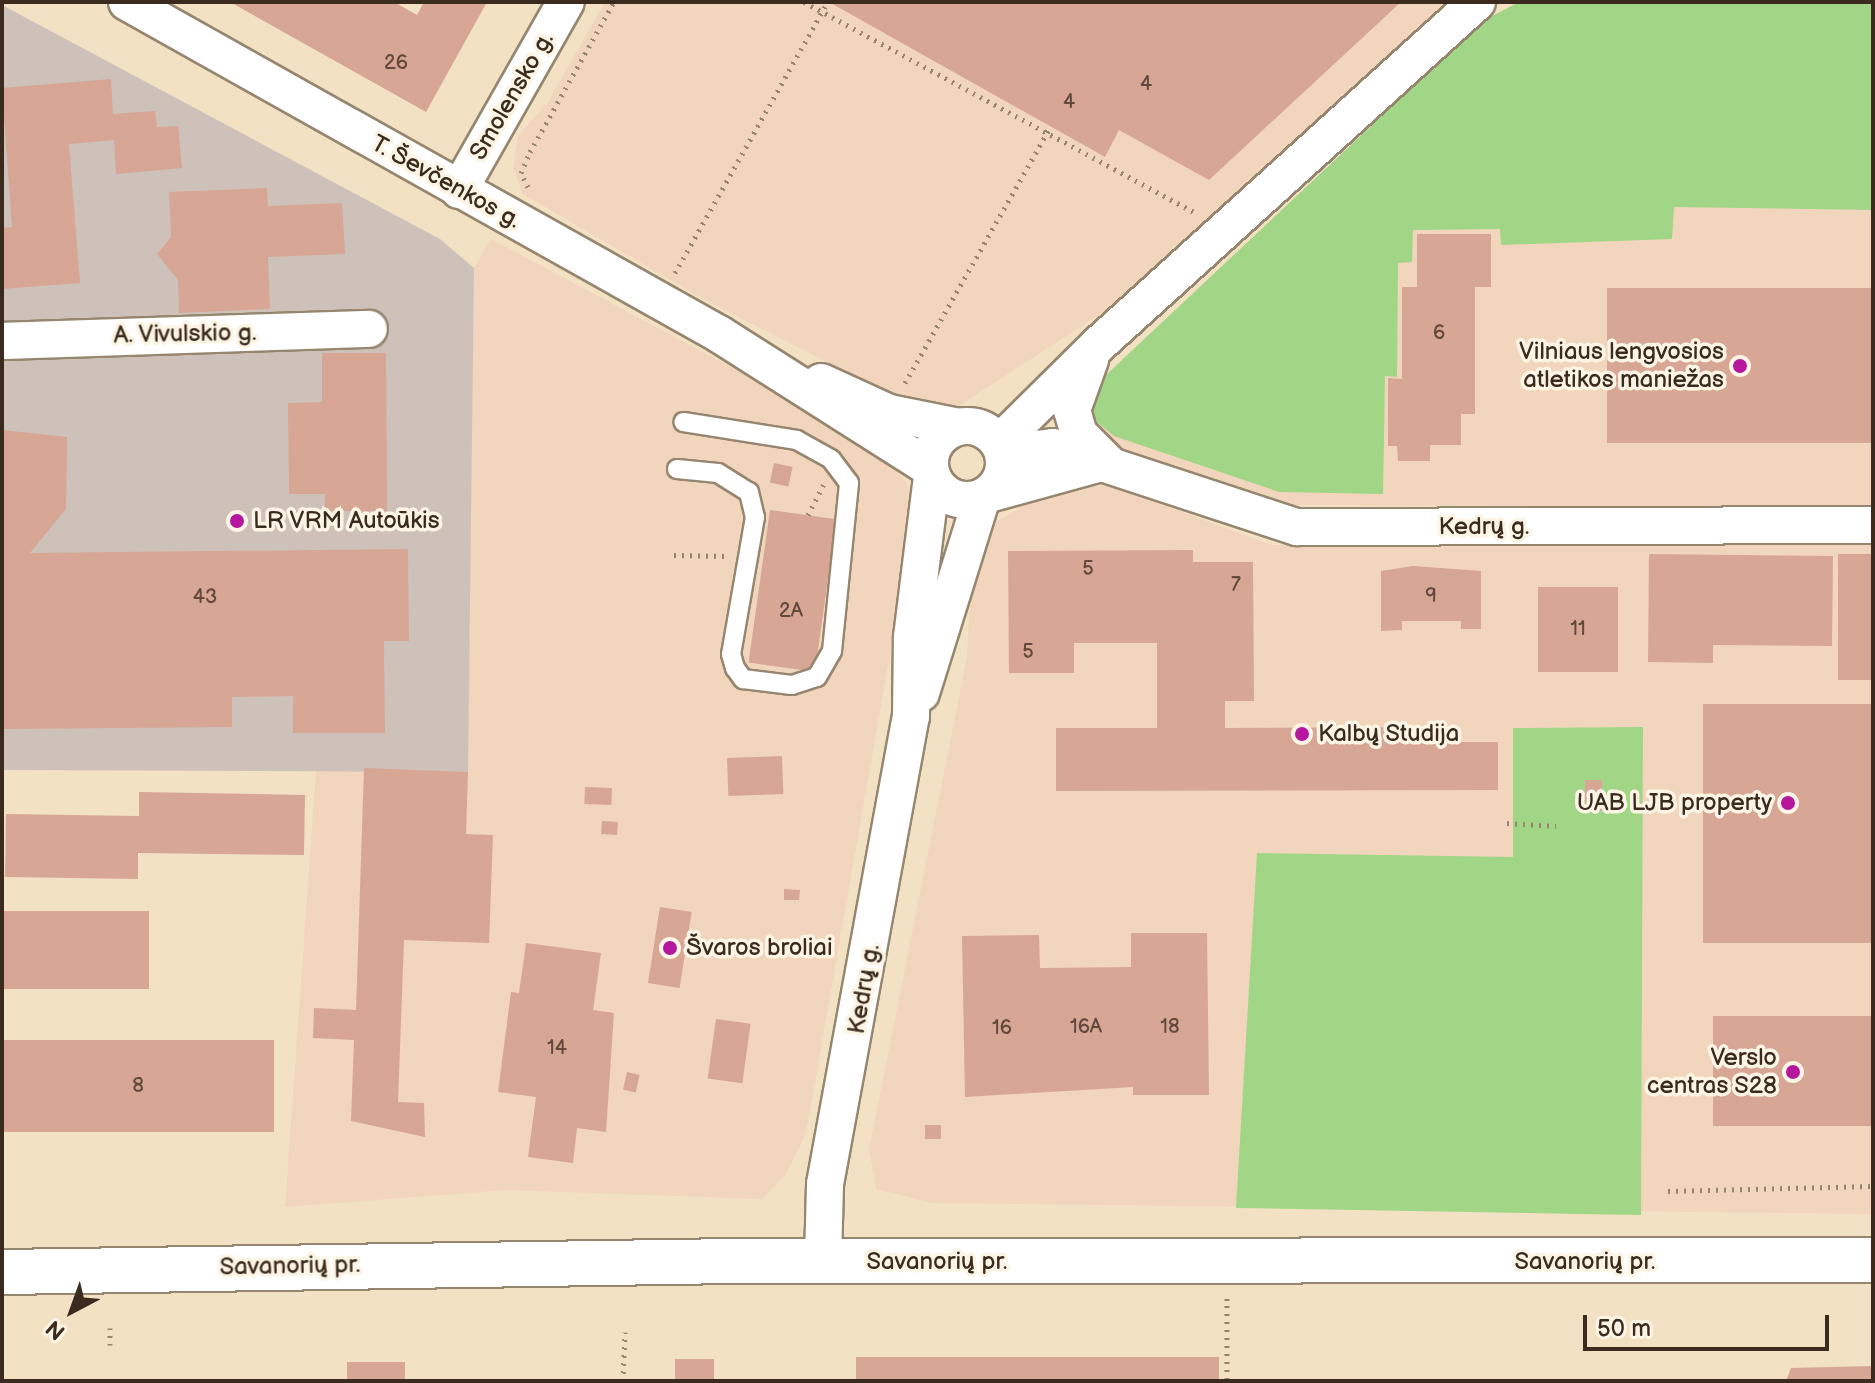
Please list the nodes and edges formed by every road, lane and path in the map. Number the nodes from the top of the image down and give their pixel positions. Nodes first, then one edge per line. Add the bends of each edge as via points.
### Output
1 (127, 2) edge
2 (566, 2) edge
3 (614, 2) edge
4 (804, 2) edge
5 (828, 2) edge
6 (1477, 2) edge
7 (822, 12) junction
8 (1051, 126) dead end
9 (1045, 135) junction
10 (459, 190) junction
11 (531, 194) dead end
12 (1204, 217) dead end
13 (664, 269) dead end
14 (369, 329) dead end
15 (2, 341) edge
16 (1098, 345) junction
17 (766, 361) junction
18 (901, 391) dead end
19 (683, 422) dead end
20 (964, 426) junction
21 (1001, 448) junction
22 (1107, 462) junction
23 (677, 469) dead end
24 (931, 472) junction
25 (986, 496) junction
26 (1873, 525) edge
27 (674, 555) dead end
28 (749, 557) junction
29 (911, 717) junction
30 (1507, 823) dead end
31 (1556, 826) dead end
32 (1873, 1186) edge
33 (1668, 1191) dead end
34 (1227, 1259) junction
35 (1873, 1260) edge
36 (823, 1261) junction
37 (2, 1272) edge
38 (110, 1328) dead end
39 (625, 1332) dead end
40 (110, 1345) dead end
41 (623, 1381) edge
42 (1227, 1381) edge

1 - 10 street, T. Ševčenkos g.
2 - 10 street, Smolensko g.
3 - 11 path via 530,152 521,173
4 - 7 path
5 - 7 path
6 - 16 street
7 - 9 path
7 - 13 path via 675,275
8 - 9 path
9 - 12 path
9 - 18 path
10 - 17 street, T. Ševčenkos g.
14 - 15 street, A. Vivulskio g.
16 - 20 street
16 - 21 street
16 - 22 street, Kedrų g. via 1072,410 1079,434
17 - 20 street, T. Ševčenkos g. via 889,413
17 - 24 street, T. Ševčenkos g.
19 - 28 lane via 797,440 831,459 849,483 832,651 817,677 792,685 743,679 735,668 731,654
20 - 21 street
20 - 24 street via 934,445
21 - 22 street, Kedrų g. via 1053,447
21 - 25 street via 1003,473
22 - 25 street
22 - 26 street, Kedrų g. via 1297,527
23 - 28 lane via 718,473 749,492
24 - 25 street via 956,499
24 - 29 street, Kedrų g.
25 - 29 street, Kedrų g.
27 - 28 path
29 - 36 street, Kedrų g. via 825,1184
30 - 31 path
32 - 33 path
34 - 35 main road, Savanorių pr.
34 - 36 main road, Savanorių pr.
34 - 42 path
36 - 37 main road, Savanorių pr.
38 - 40 path
39 - 41 path

